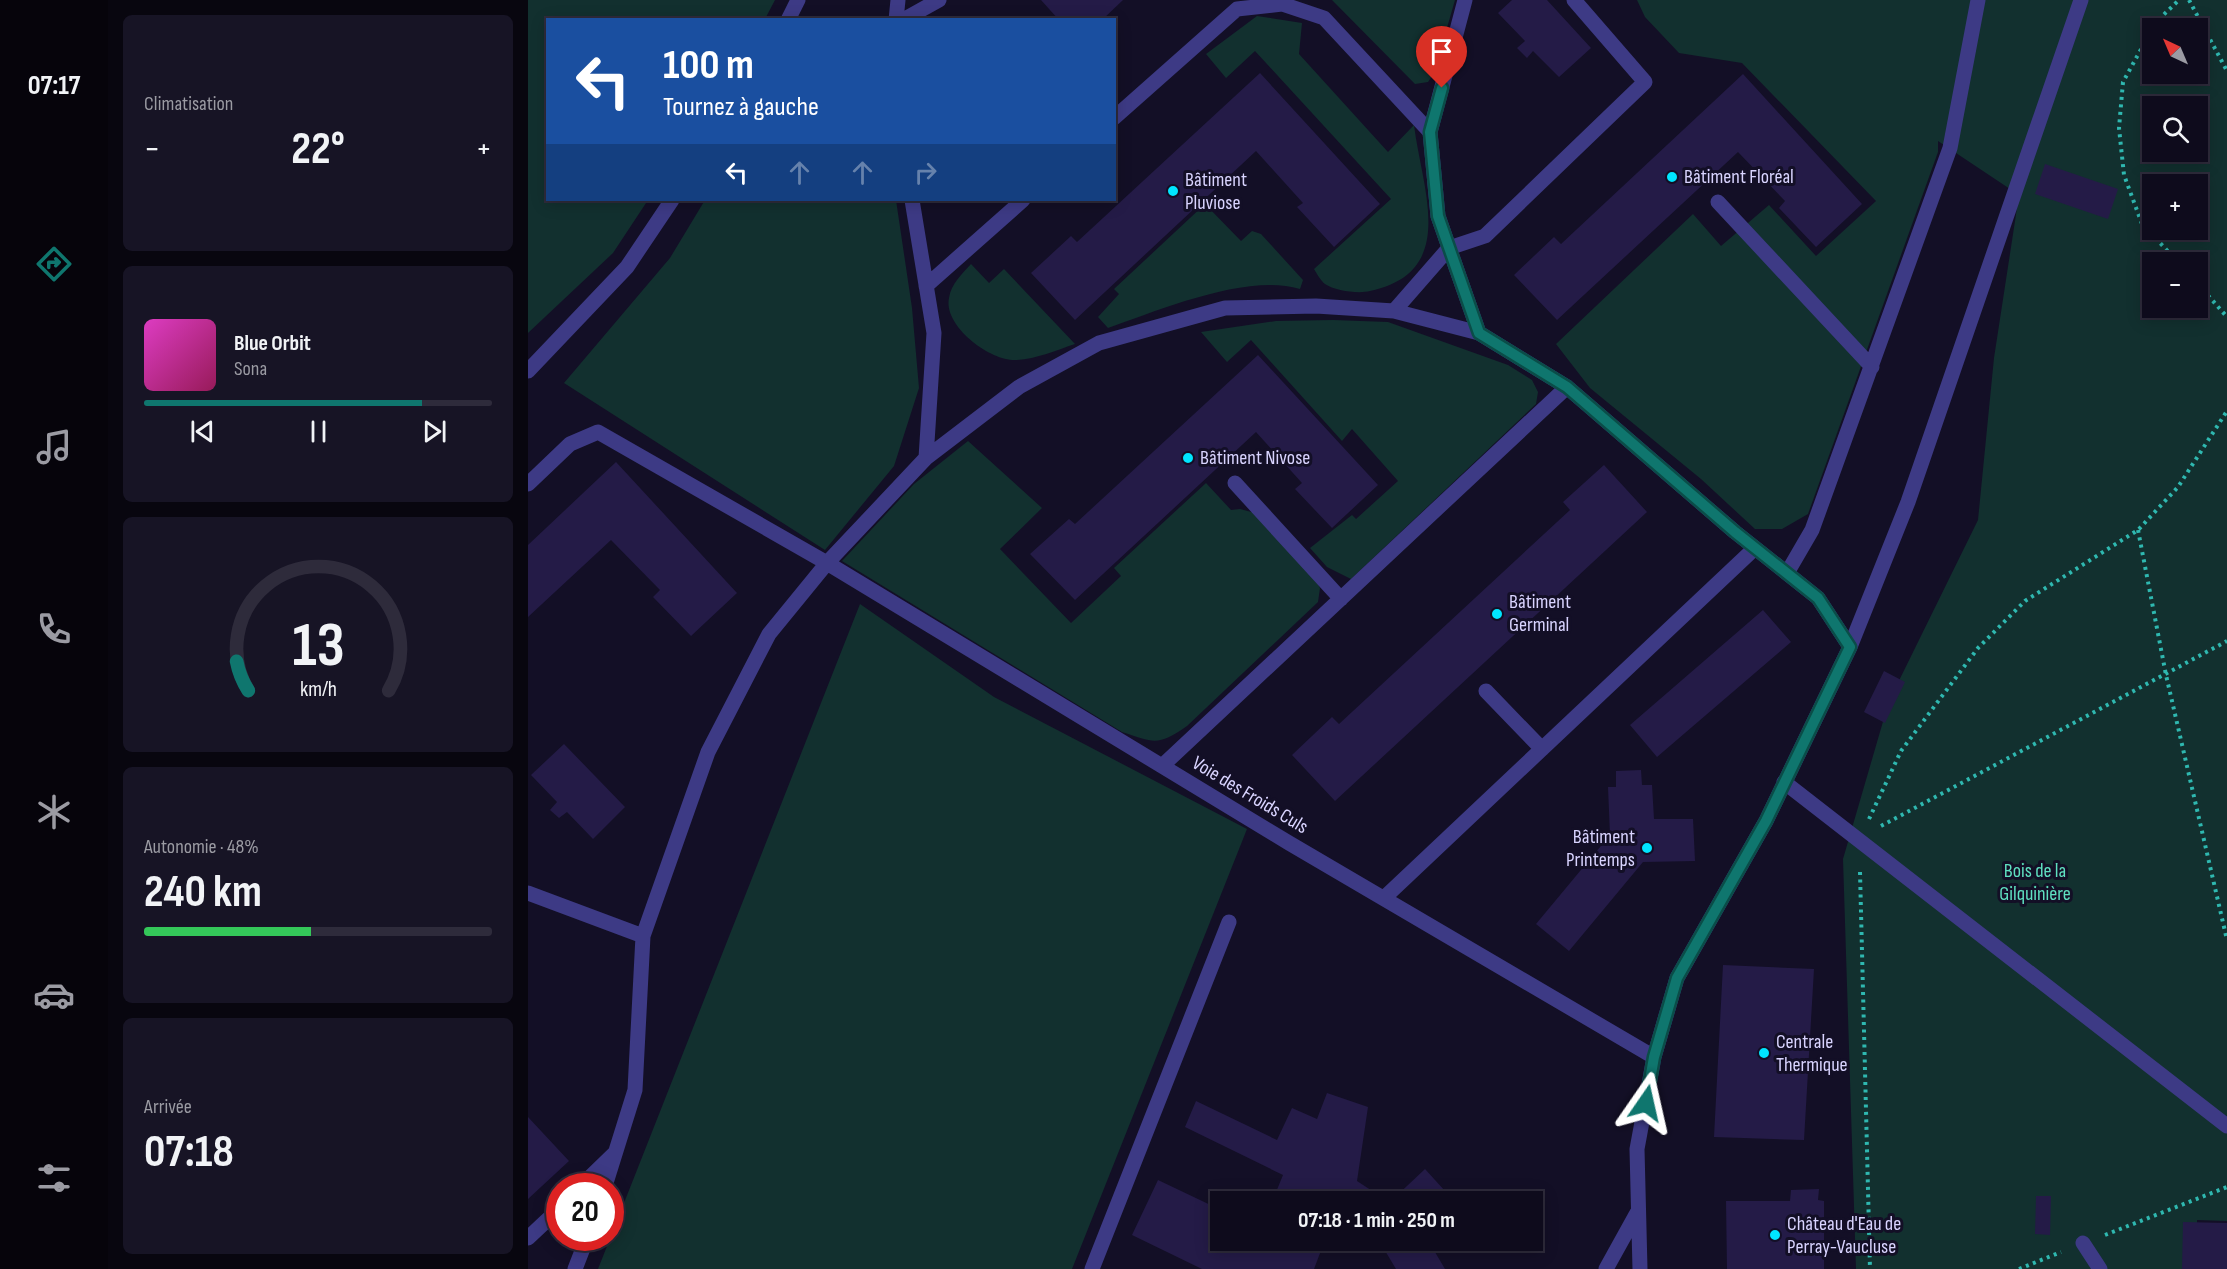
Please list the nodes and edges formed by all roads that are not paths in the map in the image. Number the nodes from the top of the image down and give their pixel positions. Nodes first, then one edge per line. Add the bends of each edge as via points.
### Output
1 (798, 0) edge
2 (897, 0) edge
3 (939, 0) edge
4 (1465, 0) edge
5 (1574, 0) edge
6 (1978, 0) edge
7 (2081, 0) edge
8 (1309, 6) edge
9 (789, 18) edge
10 (896, 18) edge
11 (907, 18) edge
12 (1116, 116) edge
13 (1430, 132) junction
14 (671, 201) edge
15 (912, 201) edge
16 (1022, 201) edge
17 (1718, 202) dead end
18 (1449, 248) junction
19 (926, 286) junction
20 (1394, 310) junction
21 (1479, 333) junction
22 (1872, 367) junction
23 (528, 371) edge
24 (1567, 387) junction
25 (926, 458) junction
26 (1235, 483) dead end
27 (528, 484) edge
28 (1755, 548) junction
29 (827, 562) junction
30 (1787, 573) junction
31 (1341, 599) junction
32 (1850, 647) junction
33 (1486, 691) dead end
34 (1542, 749) junction
35 (1162, 766) junction
36 (1784, 782) junction
37 (528, 893) edge
38 (1384, 898) junction
39 (1229, 922) dead end
40 (643, 936) junction
41 (1654, 1057) junction
42 (2227, 1126) edge
43 (617, 1151) junction
44 (594, 1173) edge
45 (609, 1173) edge
46 (1638, 1210) junction
47 (546, 1221) edge
48 (528, 1238) edge
49 (2083, 1244) road end
50 (581, 1251) edge
51 (575, 1269) edge
52 (1092, 1269) edge
53 (1606, 1269) edge
54 (1640, 1269) edge
55 (2100, 1269) edge

1 - 9 street
2 - 10 street
3 - 11 street
4 - 13 street
5 - 18 street via 1645,82 1485,236
6 - 22 street via 1950,148
7 - 32 street via 1908,502
8 - 12 street via 1282,4 1237,9
8 - 13 street
13 - 18 street via 1438,216
14 - 23 street via 627,267
15 - 19 street
16 - 19 street
17 - 22 street
18 - 20 street
18 - 21 street
19 - 25 street via 934,333
20 - 21 street
20 - 25 street via 1316,306 1225,308 1099,343 1020,387
21 - 24 street
22 - 30 street via 1812,530
24 - 28 street
24 - 31 street
25 - 29 street
26 - 31 street
27 - 29 street, Voie des Froids Culs via 570,444 598,432
28 - 30 street
28 - 34 street
29 - 35 street, Voie des Froids Culs
29 - 40 street via 769,634 708,752
30 - 32 street via 1818,598
31 - 35 street
32 - 36 street
33 - 34 street
34 - 38 street
35 - 38 street, Voie des Froids Culs
36 - 41 street via 1677,978
36 - 42 street
37 - 40 street
38 - 41 street, Voie des Froids Culs
39 - 52 street
40 - 43 street via 635,1090
41 - 46 street via 1637,1149
43 - 44 street
43 - 45 street
46 - 53 street
46 - 54 street
47 - 48 street
49 - 55 street
50 - 51 street

